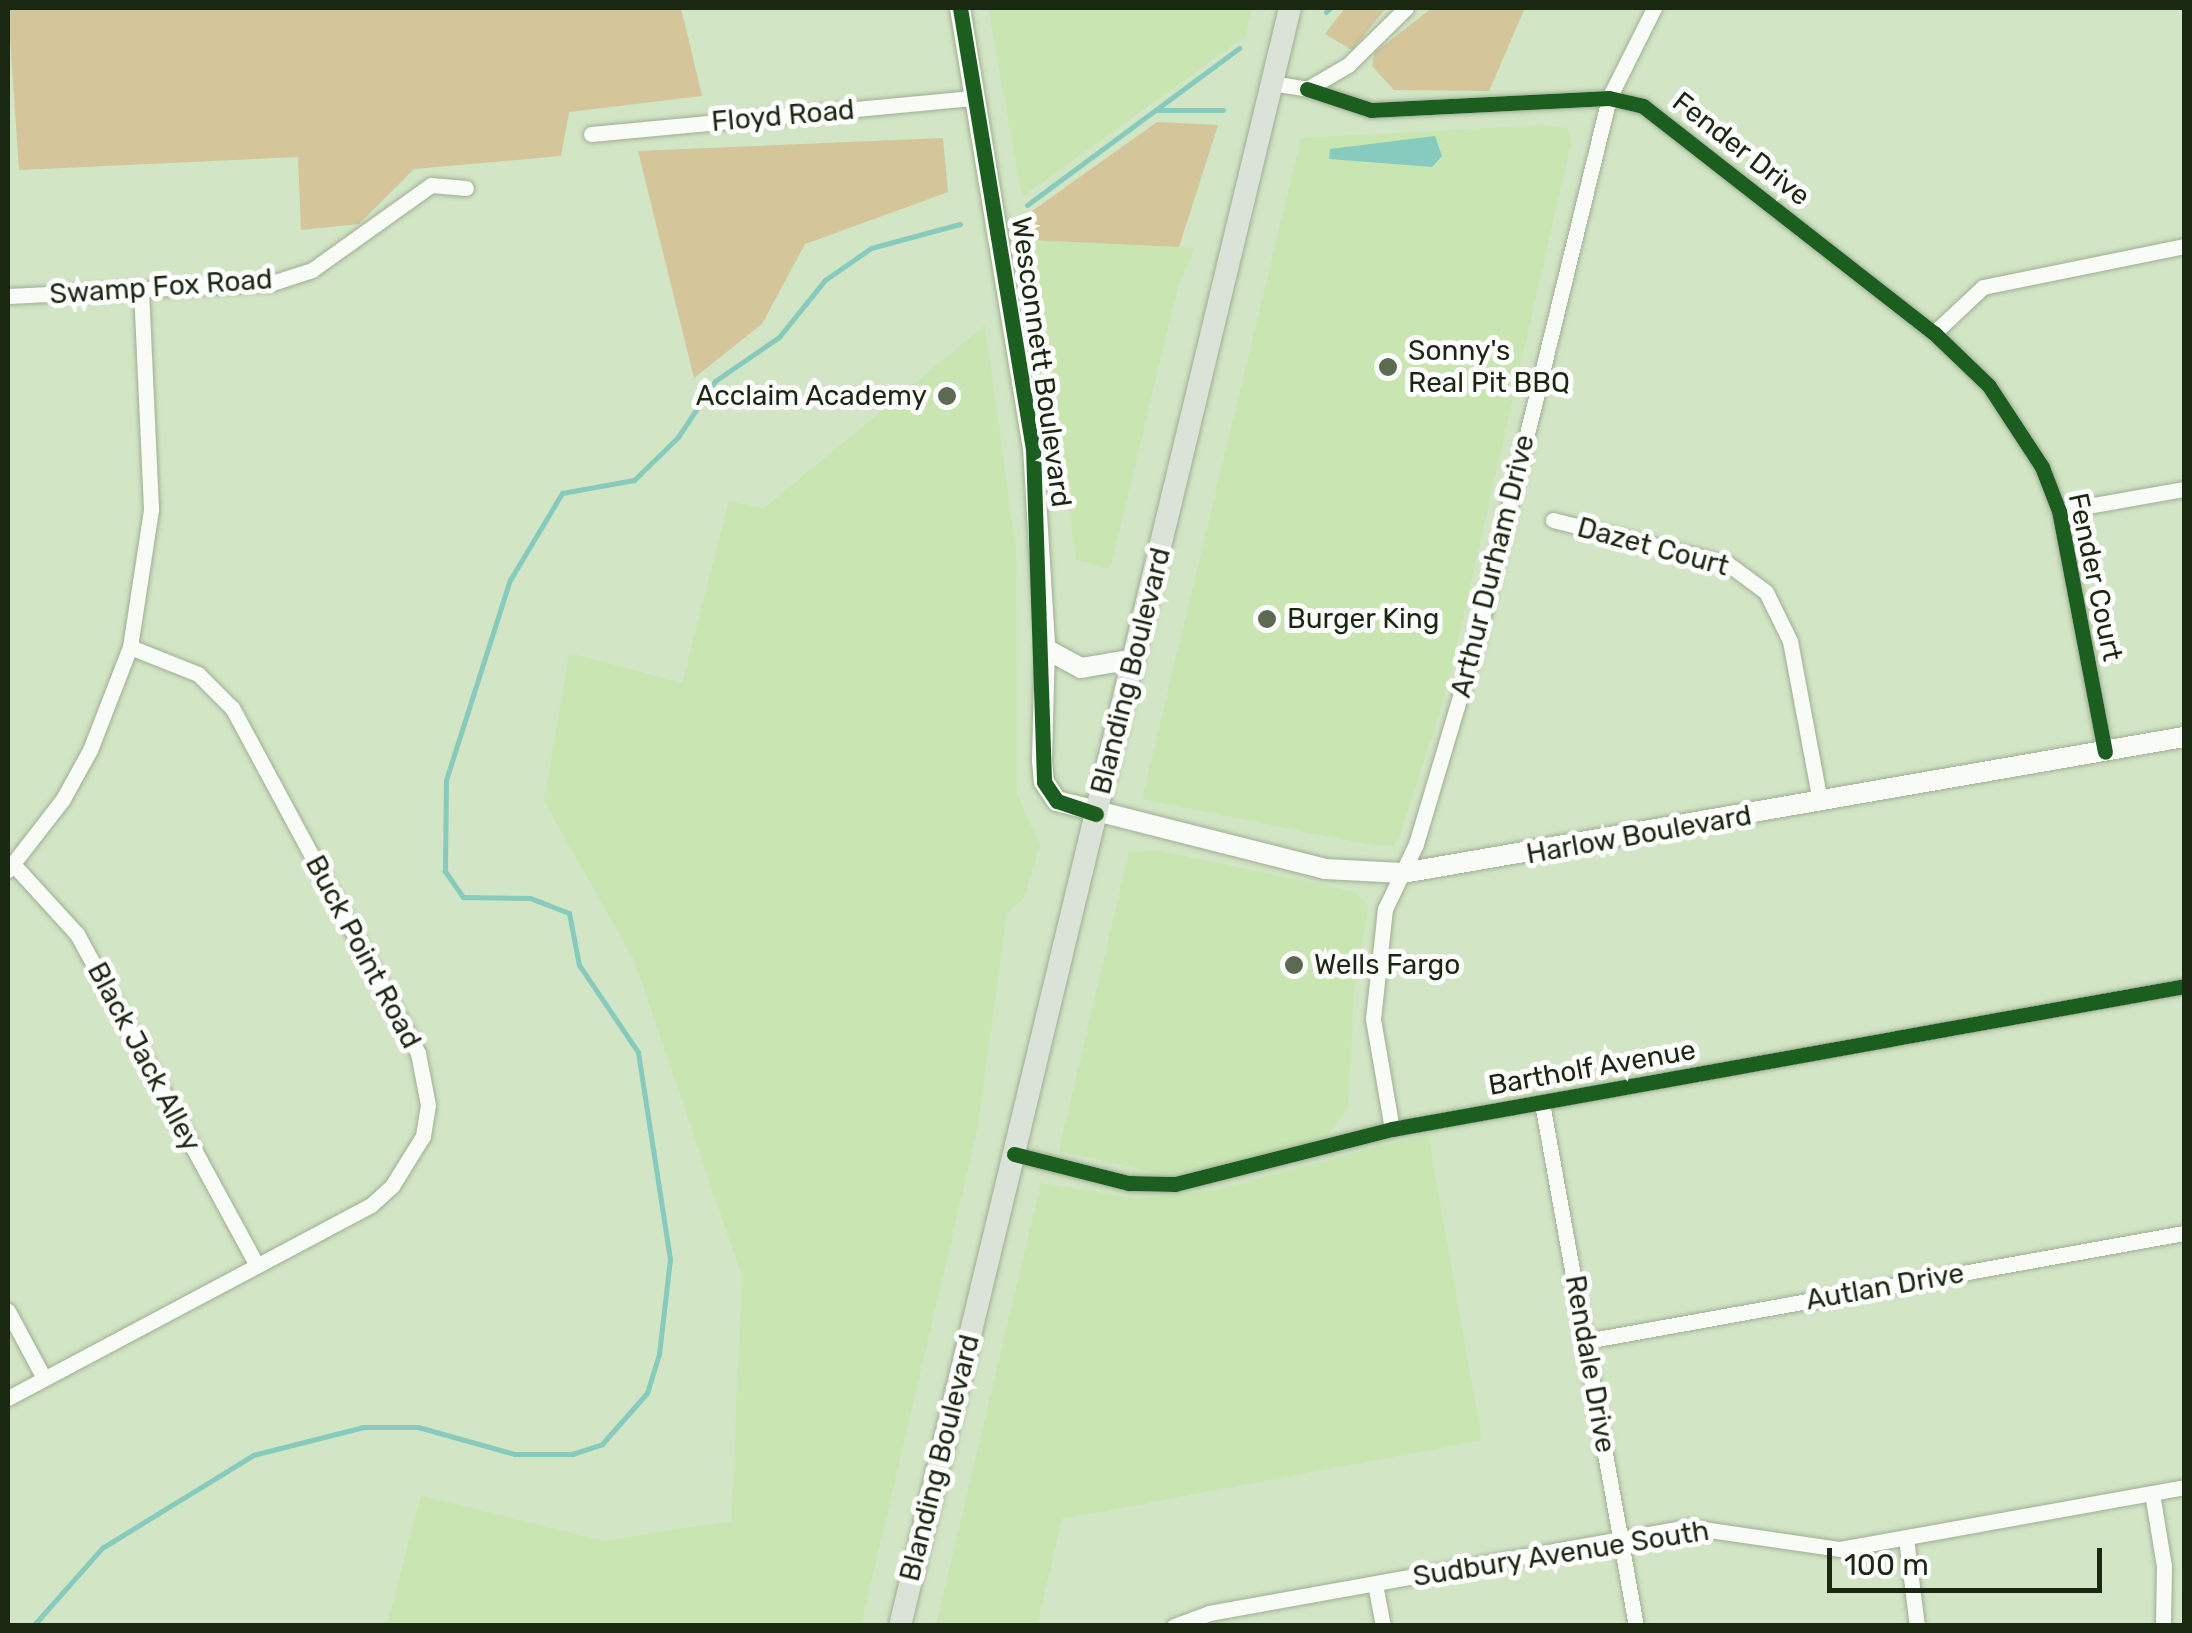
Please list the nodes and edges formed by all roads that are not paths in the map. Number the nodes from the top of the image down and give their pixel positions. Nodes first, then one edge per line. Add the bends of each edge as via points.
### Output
1 (960, 8) edge
2 (1290, 8) edge
3 (1406, 8) edge
4 (1654, 8) edge
5 (1270, 83) junction
6 (1307, 89) junction
7 (975, 98) junction
8 (1609, 98) junction
9 (591, 134) dead end
10 (466, 188) dead end
11 (2184, 246) edge
12 (140, 290) junction
13 (8, 296) edge
14 (1934, 334) junction
15 (2184, 488) edge
16 (2060, 512) junction
17 (1554, 520) dead end
18 (130, 647) junction
19 (1044, 648) junction
20 (1134, 659) junction
21 (2184, 738) edge
22 (2104, 752) junction
23 (1820, 802) junction
24 (1096, 814) junction
25 (10, 867) edge
26 (1403, 873) junction
27 (2184, 986) edge
28 (1542, 1103) junction
29 (1392, 1129) junction
30 (1014, 1154) junction
31 (2184, 1233) edge
32 (256, 1264) junction
33 (8, 1311) edge
34 (1586, 1341) junction
35 (44, 1378) junction
36 (8, 1398) edge
37 (2184, 1487) edge
38 (2152, 1493) junction
39 (1622, 1538) junction
40 (1906, 1538) junction
41 (1375, 1584) junction
42 (900, 1626) edge
43 (1174, 1626) edge
44 (1383, 1626) edge
45 (1636, 1626) edge
46 (1917, 1626) edge
47 (2163, 1626) edge

1 - 7 street, Wesconnett Boulevard
2 - 5 main road, Blanding Boulevard
3 - 6 street via 1348,65
4 - 8 street, Arthur Durham Drive
5 - 6 street, Fender Drive
5 - 20 main road, Blanding Boulevard
6 - 8 street, Fender Drive via 1371,110
7 - 9 street, Floyd Road
7 - 19 street, Wesconnett Boulevard via 1033,448
8 - 14 street, Fender Drive via 1665,118
8 - 26 street, Arthur Durham Drive via 1477,639
10 - 12 street, Swamp Fox Road via 432,185 312,270 272,283
11 - 14 street via 1983,287
12 - 13 street, Swamp Fox Road
12 - 18 street via 152,509
14 - 16 street, Fender Court via 2018,422
15 - 16 street
16 - 22 street, Fender Court
17 - 23 street, Dazet Court via 1728,564 1766,592 1790,640
18 - 25 street via 81,766
18 - 32 street, Buck Point Road via 178,662 232,708 426,1078 423,1136 392,1186 371,1204
19 - 20 street via 1082,668
19 - 24 street, Wesconnett Boulevard via 1044,782 1057,801
20 - 24 main road, Blanding Boulevard
21 - 22 street, Harlow Boulevard
22 - 23 street, Harlow Boulevard
23 - 26 street, Harlow Boulevard
24 - 26 street, Harlow Boulevard via 1325,869
24 - 30 main road, Blanding Boulevard
25 - 32 street, Black Jack Alley via 78,934
26 - 29 street, Arthur Durham Drive via 1385,909 1374,989 1378,1060
27 - 28 street, Bartholf Avenue
28 - 29 street, Bartholf Avenue
28 - 34 street, Rendale Drive
29 - 30 street, Bartholf Avenue via 1175,1184 1129,1184
30 - 42 main road, Blanding Boulevard
31 - 34 street, Autlan Drive
32 - 35 street, Buck Point Road
33 - 35 street
34 - 39 street, Rendale Drive
35 - 36 street, Buck Point Road
37 - 38 street, Sudbury Avenue South
38 - 40 street, Sudbury Avenue South
38 - 47 street via 2164,1566
39 - 40 street, Sudbury Avenue South via 1718,1527 1840,1549
39 - 41 street, Sudbury Avenue South
39 - 45 street, Rendale Drive
40 - 46 street
41 - 43 street, Sudbury Avenue South via 1209,1613
41 - 44 street

